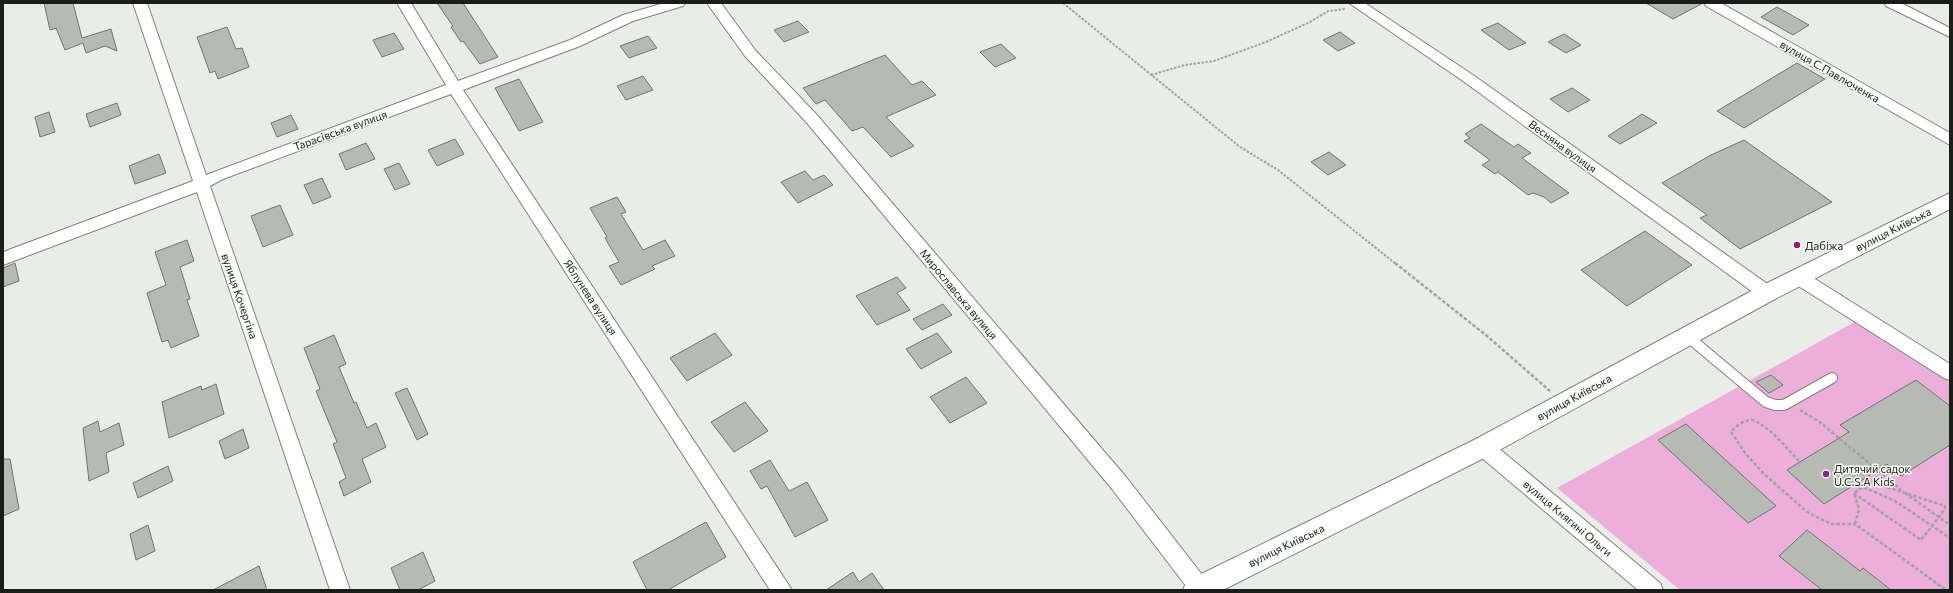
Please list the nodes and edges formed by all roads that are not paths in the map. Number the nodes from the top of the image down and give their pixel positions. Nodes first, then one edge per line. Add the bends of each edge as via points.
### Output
1 (140, 3) edge
2 (404, 3) edge
3 (678, 3) edge
4 (715, 3) edge
5 (1711, 3) edge
6 (1891, 3) edge
7 (1359, 5) edge
8 (1950, 32) edge
9 (454, 87) junction
10 (1950, 140) edge
11 (202, 184) junction
12 (1950, 200) edge
13 (3, 258) edge
14 (1798, 277) junction
15 (1766, 293) junction
16 (1687, 336) junction
17 (1950, 373) edge
18 (1832, 378) dead end
19 (1483, 447) junction
20 (1198, 589) edge
21 (340, 590) edge
22 (782, 590) edge
23 (1653, 590) edge

1 - 11 street, вулиця Кочергіна
2 - 9 street, Яблунева вулиця
3 - 9 street, Тарасівська вулиця via 628,18 575,43
4 - 20 street, Мирославська вулиця via 750,52 812,119 1119,483
5 - 10 street, вулиця С.Павлюченка
6 - 8 street
7 - 15 street, Весняна вулиця via 1468,78
9 - 11 street, Тарасівська вулиця via 218,175
9 - 22 street, Яблунева вулиця
11 - 13 street, Тарасівська вулиця
11 - 21 street, вулиця Кочергіна
12 - 14 street, вулиця Київська
14 - 15 street, вулиця Київська
14 - 17 street
15 - 16 street, вулиця Київська
16 - 18 lane via 1766,402 1775,405 1787,403
16 - 19 street, вулиця Київська
19 - 20 street, вулиця Київська
19 - 23 street, вулиця Княгині Ольги

